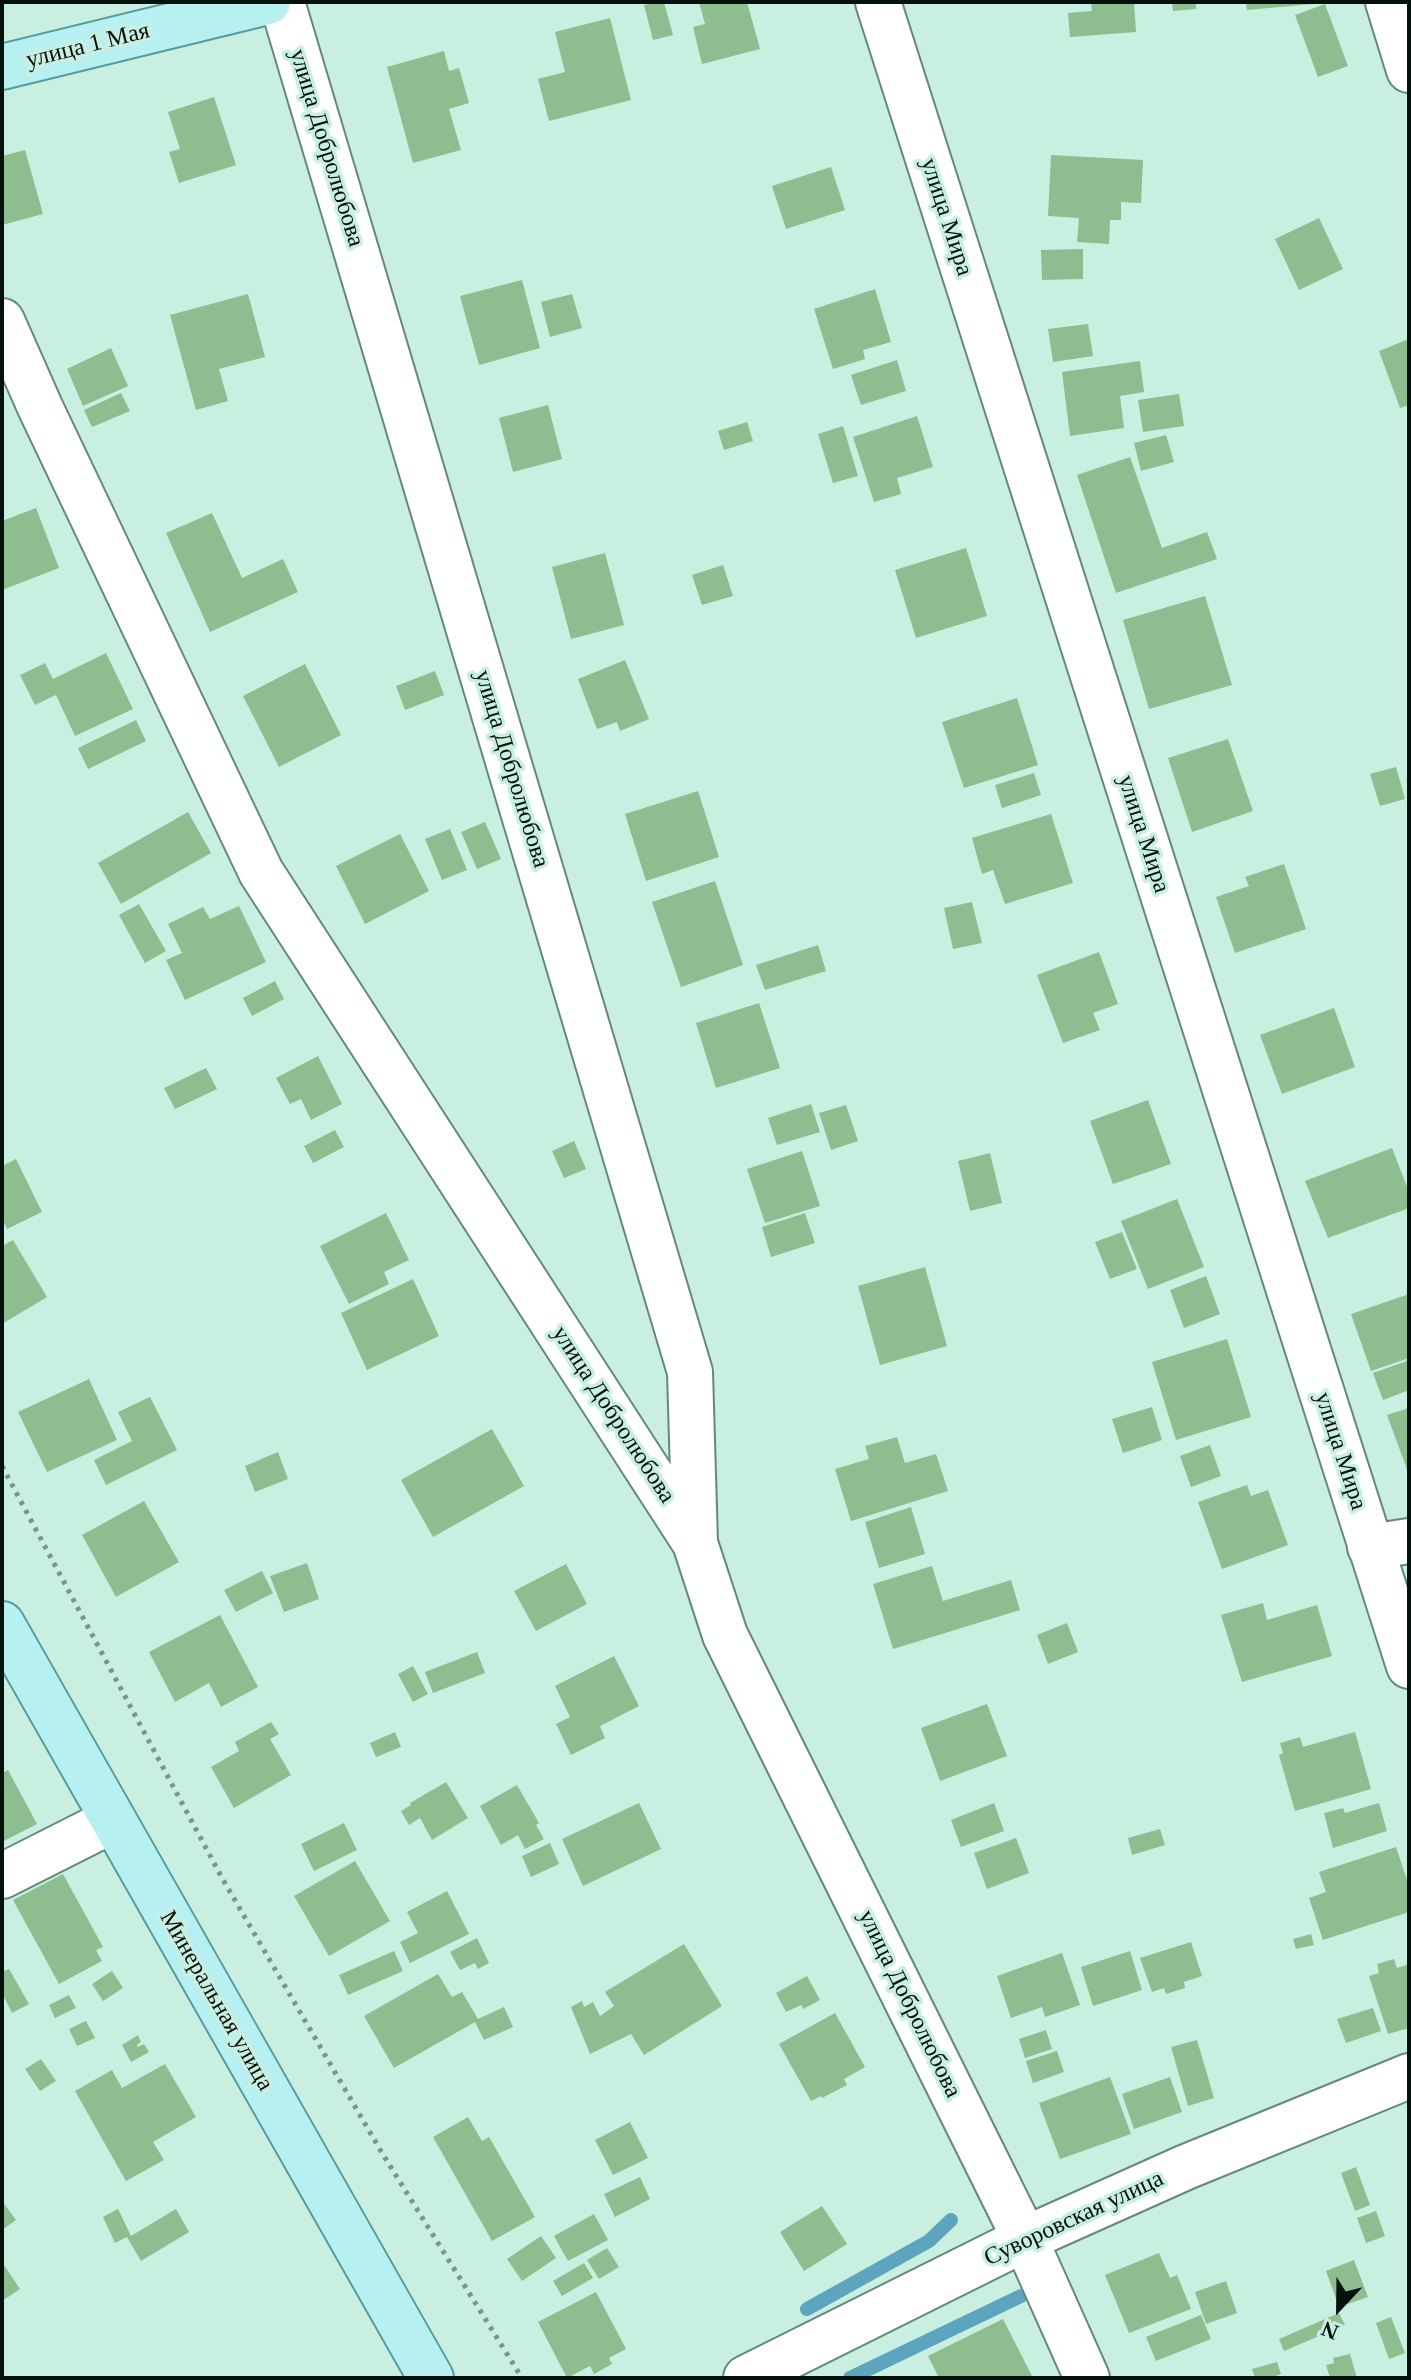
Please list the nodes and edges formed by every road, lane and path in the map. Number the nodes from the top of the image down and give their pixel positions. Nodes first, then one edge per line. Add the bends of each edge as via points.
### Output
1 (268, 2) edge
2 (282, 2) edge
3 (878, 2) edge
4 (1388, 2) edge
5 (2, 67) edge
6 (1409, 70) edge
7 (2, 321) edge
8 (2, 1466) edge
9 (695, 1543) junction
10 (1390, 1544) edge
11 (2, 1624) edge
12 (1409, 1666) edge
13 (113, 1820) junction
14 (2, 1876) edge
15 (1409, 2076) edge
16 (1025, 2239) junction
17 (431, 2378) edge
18 (522, 2378) edge
19 (746, 2378) edge
20 (1087, 2378) edge

1 - 5 main road, улица 1 Мая
2 - 9 street, улица Добролюбова via 690,1372
3 - 10 street, улица Мира
4 - 6 street
7 - 9 street, улица Добролюбова via 261,872
8 - 18 path via 222,1878 382,2153
9 - 16 street, улица Добролюбова via 725,1635
10 - 12 street, улица Мира
11 - 13 main road, Минеральная улица
13 - 14 street
13 - 17 main road, Минеральная улица
15 - 16 street, Суворовская улица
16 - 19 street, Суворовская улица
16 - 20 street, улица Добролюбова

